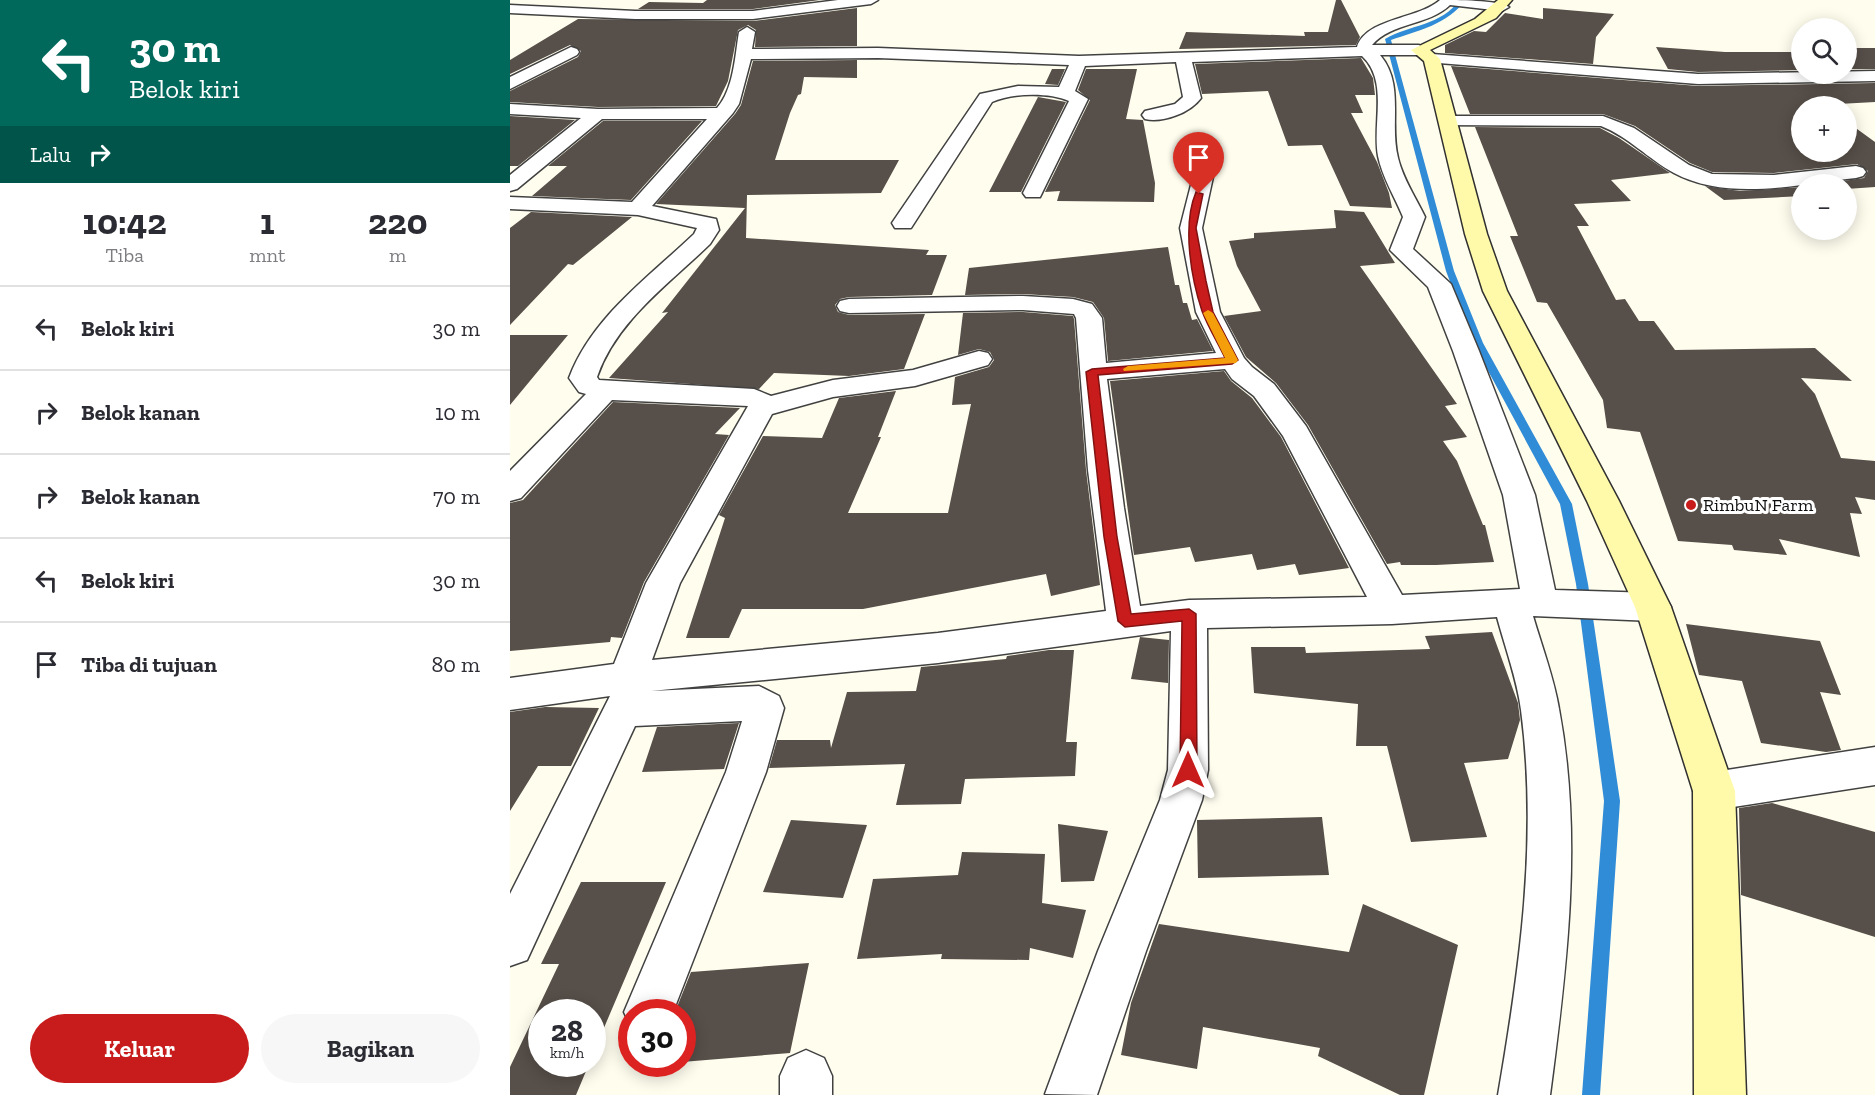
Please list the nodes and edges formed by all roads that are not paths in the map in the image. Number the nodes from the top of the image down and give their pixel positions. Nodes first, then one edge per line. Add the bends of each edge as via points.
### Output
1 (769, 0) edge
2 (871, 0) edge
3 (1450, 1) edge
4 (1499, 4) edge
5 (522, 10) edge
6 (582, 13) junction
7 (753, 15) junction
8 (557, 27) dead end
9 (1366, 51) junction
10 (571, 52) dead end
11 (1420, 53) junction
12 (744, 54) junction
13 (1183, 57) junction
14 (1079, 61) junction
15 (1875, 76) edge
16 (510, 84) edge
17 (1065, 93) junction
18 (510, 109) edge
19 (724, 113) junction
20 (598, 114) junction
21 (1151, 115) dead end
22 (1448, 121) junction
23 (1856, 172) dead end
24 (1203, 177) dead end
25 (510, 185) edge
26 (1033, 193) dead end
27 (510, 203) edge
28 (638, 209) junction
29 (903, 223) dead end
30 (849, 306) dead end
31 (979, 359) dead end
32 (1232, 360) junction
33 (1092, 372) junction
34 (605, 391) junction
35 (764, 407) junction
36 (510, 490) edge
37 (1537, 602) junction
38 (1638, 607) junction
39 (1392, 610) junction
40 (1189, 614) junction
41 (1125, 621) junction
42 (716, 687) junction
43 (629, 688) junction
44 (510, 694) edge
45 (1875, 766) edge
46 (1714, 790) junction
47 (510, 943) edge
48 (654, 999) edge
49 (1071, 1094) edge
50 (1524, 1095) edge
51 (1720, 1095) edge

1 - 7 street
2 - 7 street
3 - 4 street
3 - 9 street via 1372,36 1364,45
4 - 11 main road
5 - 6 street
6 - 7 street
6 - 8 street
7 - 12 street
9 - 11 street
9 - 13 street
9 - 37 street via 1375,57 1385,85 1385,144 1414,217 1401,250 1439,284 1466,351 1519,495
10 - 16 street
11 - 15 street via 1698,79
11 - 22 main road
12 - 14 street via 878,53
12 - 19 street
13 - 14 street
13 - 21 street via 1192,98 1180,108
14 - 17 street
17 - 26 street via 1079,99
17 - 29 street via 1000,92 986,98
18 - 20 street
19 - 20 street
19 - 28 street
20 - 25 street
22 - 23 street via 1603,121 1616,124 1694,175 1725,182
22 - 38 main road via 1476,234 1495,291 1603,501
24 - 32 street via 1192,235 1208,312
27 - 28 street
28 - 34 street via 704,221 709,227 702,239 635,302 586,362 583,381
30 - 33 street via 1077,306 1089,318
31 - 35 street via 915,378 833,389
32 - 33 street
32 - 39 street via 1264,390 1296,433
33 - 41 street
34 - 35 street via 754,398
34 - 36 street
35 - 43 street via 663,583
37 - 38 street
37 - 39 street
37 - 50 street via 1540,707 1549,788 1548,905
38 - 46 main road
39 - 40 street
40 - 41 street
40 - 49 street via 1188,770 1181,800
41 - 42 street via 938,648
42 - 43 street
42 - 48 street via 765,708 746,772
43 - 44 street
43 - 47 street
45 - 46 street
46 - 51 main road

